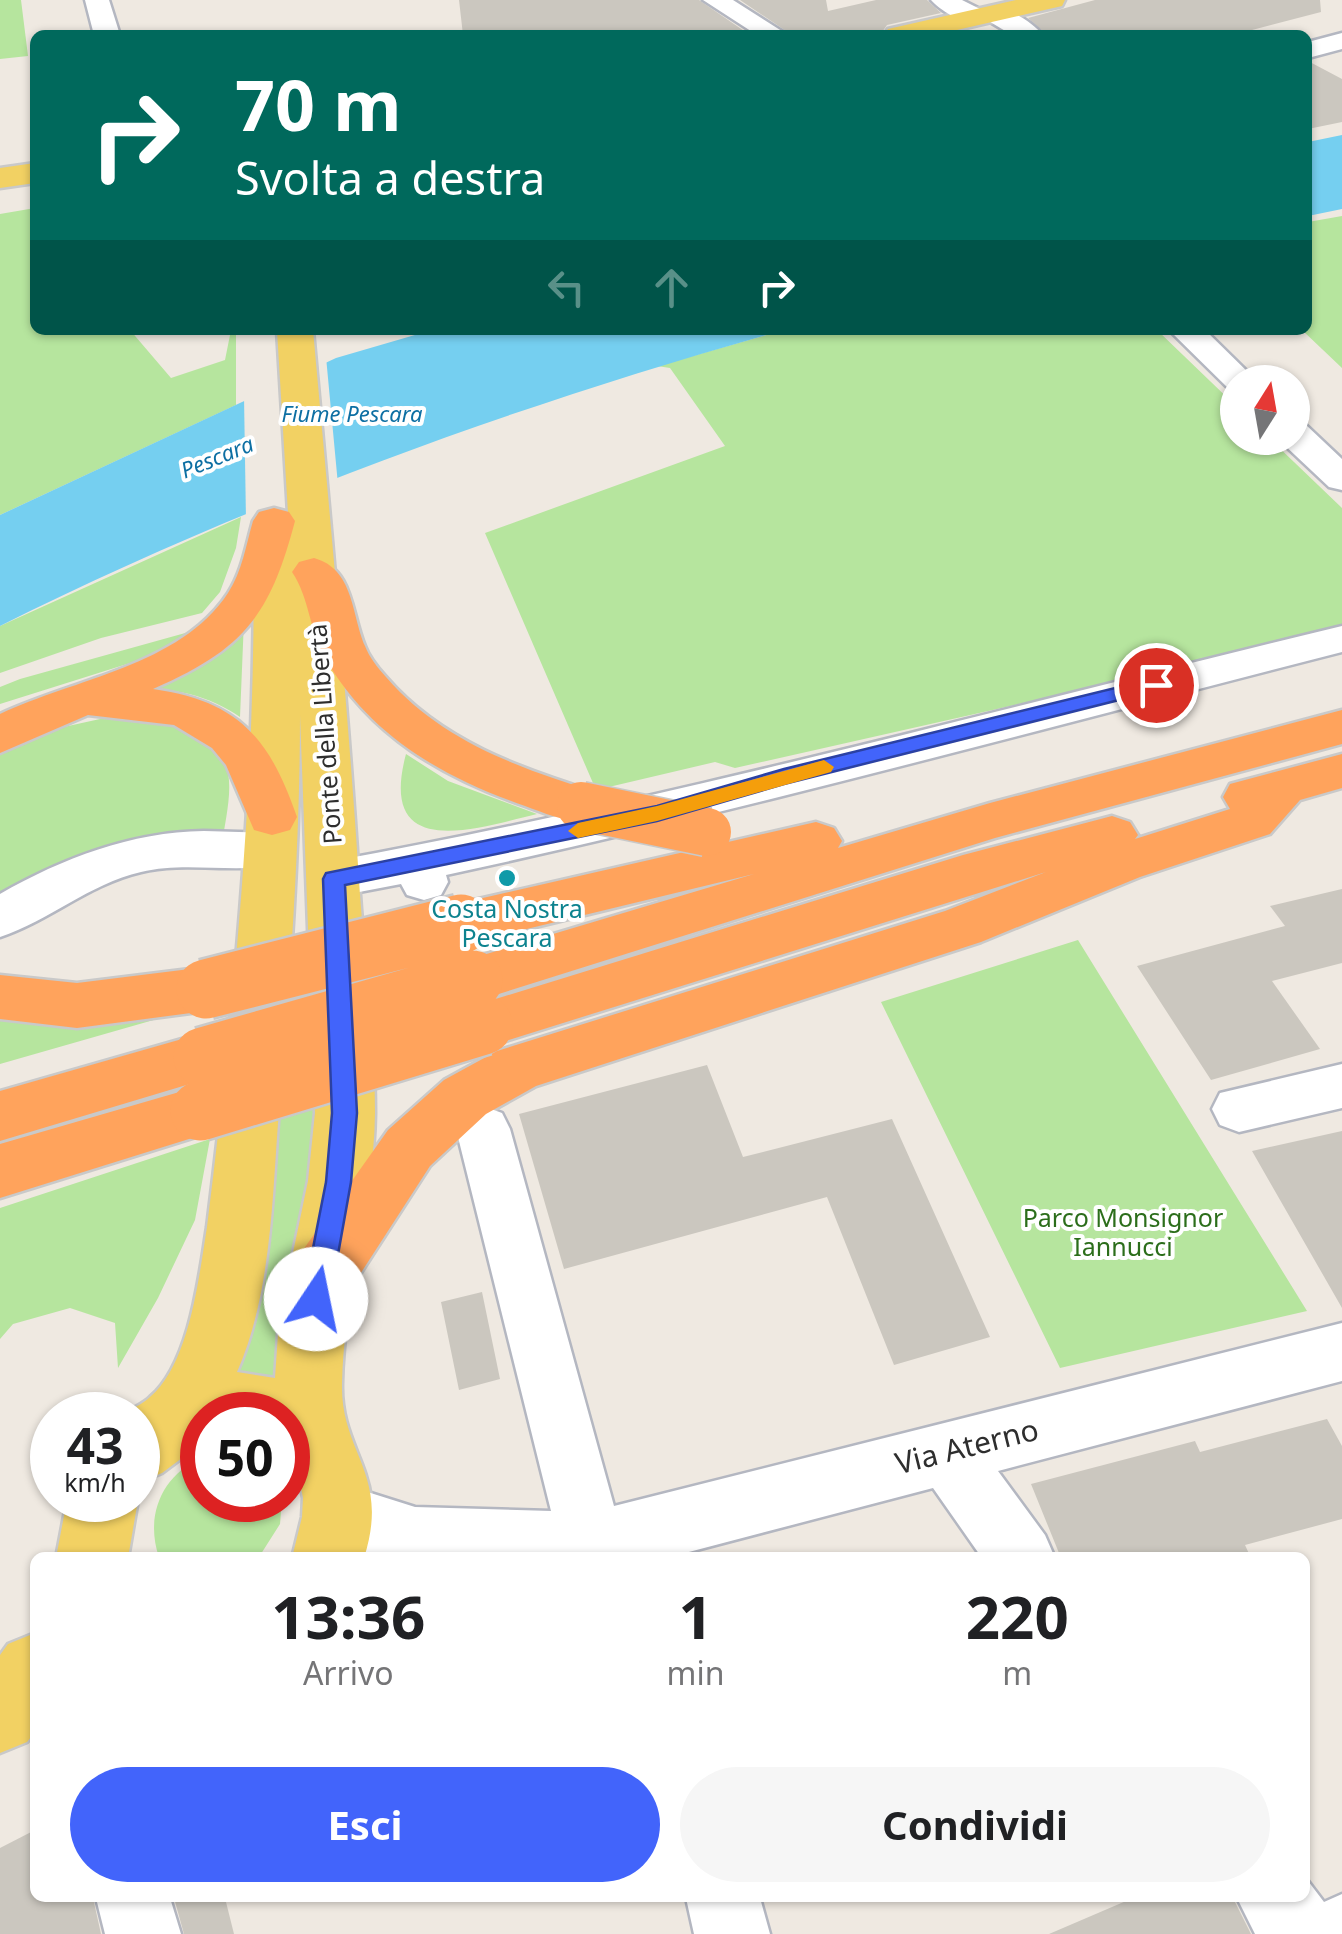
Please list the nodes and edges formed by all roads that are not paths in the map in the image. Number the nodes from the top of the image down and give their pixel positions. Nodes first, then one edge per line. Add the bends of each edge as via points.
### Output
1 (97, 0) edge
2 (716, 0) edge
3 (942, 0) edge
4 (1052, 0) edge
5 (984, 15) junction
6 (1342, 21) edge
7 (106, 30) edge
8 (767, 30) edge
9 (920, 30) edge
10 (1018, 30) edge
11 (1312, 37) edge
12 (1312, 39) edge
13 (1342, 42) edge
14 (30, 174) edge
15 (0, 178) edge
16 (264, 335) edge
17 (295, 335) edge
18 (1191, 335) edge
19 (1223, 365) edge
20 (1310, 449) edge
21 (1342, 479) edge
22 (274, 521) junction
23 (311, 607) junction
24 (1342, 639) edge
25 (81, 701) junction
26 (1342, 727) edge
27 (0, 736) edge
28 (1198, 766) junction
29 (1342, 771) edge
30 (272, 833) junction
31 (832, 838) junction
32 (334, 879) junction
33 (0, 918) edge
34 (0, 998) edge
35 (472, 1055) junction
36 (201, 1084) junction
37 (1342, 1086) edge
38 (1239, 1109) dead end
39 (0, 1116) edge
40 (0, 1170) edge
41 (321, 1278) junction
42 (1338, 1361) edge
43 (301, 1392) edge
44 (160, 1429) edge
45 (310, 1438) edge
46 (946, 1453) junction
47 (333, 1536) edge
48 (601, 1548) edge
49 (1018, 1552) edge
50 (30, 1678) edge
51 (0, 1715) edge
52 (30, 1731) edge
53 (0, 1746) edge
54 (134, 1902) edge
55 (725, 1902) edge
56 (1277, 1902) edge
57 (144, 1934) edge
58 (732, 1934) edge
59 (1302, 1934) edge

1 - 7 street
2 - 8 street
3 - 5 street
4 - 5 main road
5 - 9 main road
5 - 10 street
6 - 11 street
12 - 13 street
14 - 15 main road
16 - 22 main road, Ponte della Libertà
17 - 23 main road, Ponte della Libertà
18 - 19 street
20 - 21 street
22 - 23 main road, Ponte della Libertà
22 - 25 highway via 240,610 162,666
23 - 30 main road, Ponte della Libertà
23 - 31 highway, bridge via 398,718 480,769 581,806 707,832
23 - 32 main road, Ponte della Libertà
24 - 32 street via 422,872
25 - 27 highway
25 - 30 highway via 146,703 211,720 237,742 265,791
26 - 28 highway
28 - 31 highway via 1119,759
28 - 35 highway via 990,821
29 - 35 highway via 1282,788 1252,821 1122,863 962,927 518,1068
30 - 33 street via 138,856 71,880
30 - 44 main road, Ponte della Libertà via 245,1170 222,1313 199,1383
31 - 34 highway, bridge via 658,874 206,989 84,1006
32 - 41 main road, Ponte della Libertà via 345,1113
35 - 36 highway, bridge
35 - 41 highway
35 - 48 street
36 - 39 highway
36 - 40 highway
37 - 38 street
41 - 43 main road, Ponte della Libertà
42 - 46 street, Via Aterno
45 - 47 main road via 329,1459 338,1485
46 - 48 street, Via Aterno
46 - 49 street
47 - 48 street, Via Aterno
50 - 51 main road
52 - 53 main road
54 - 57 street
55 - 58 street
56 - 59 street

